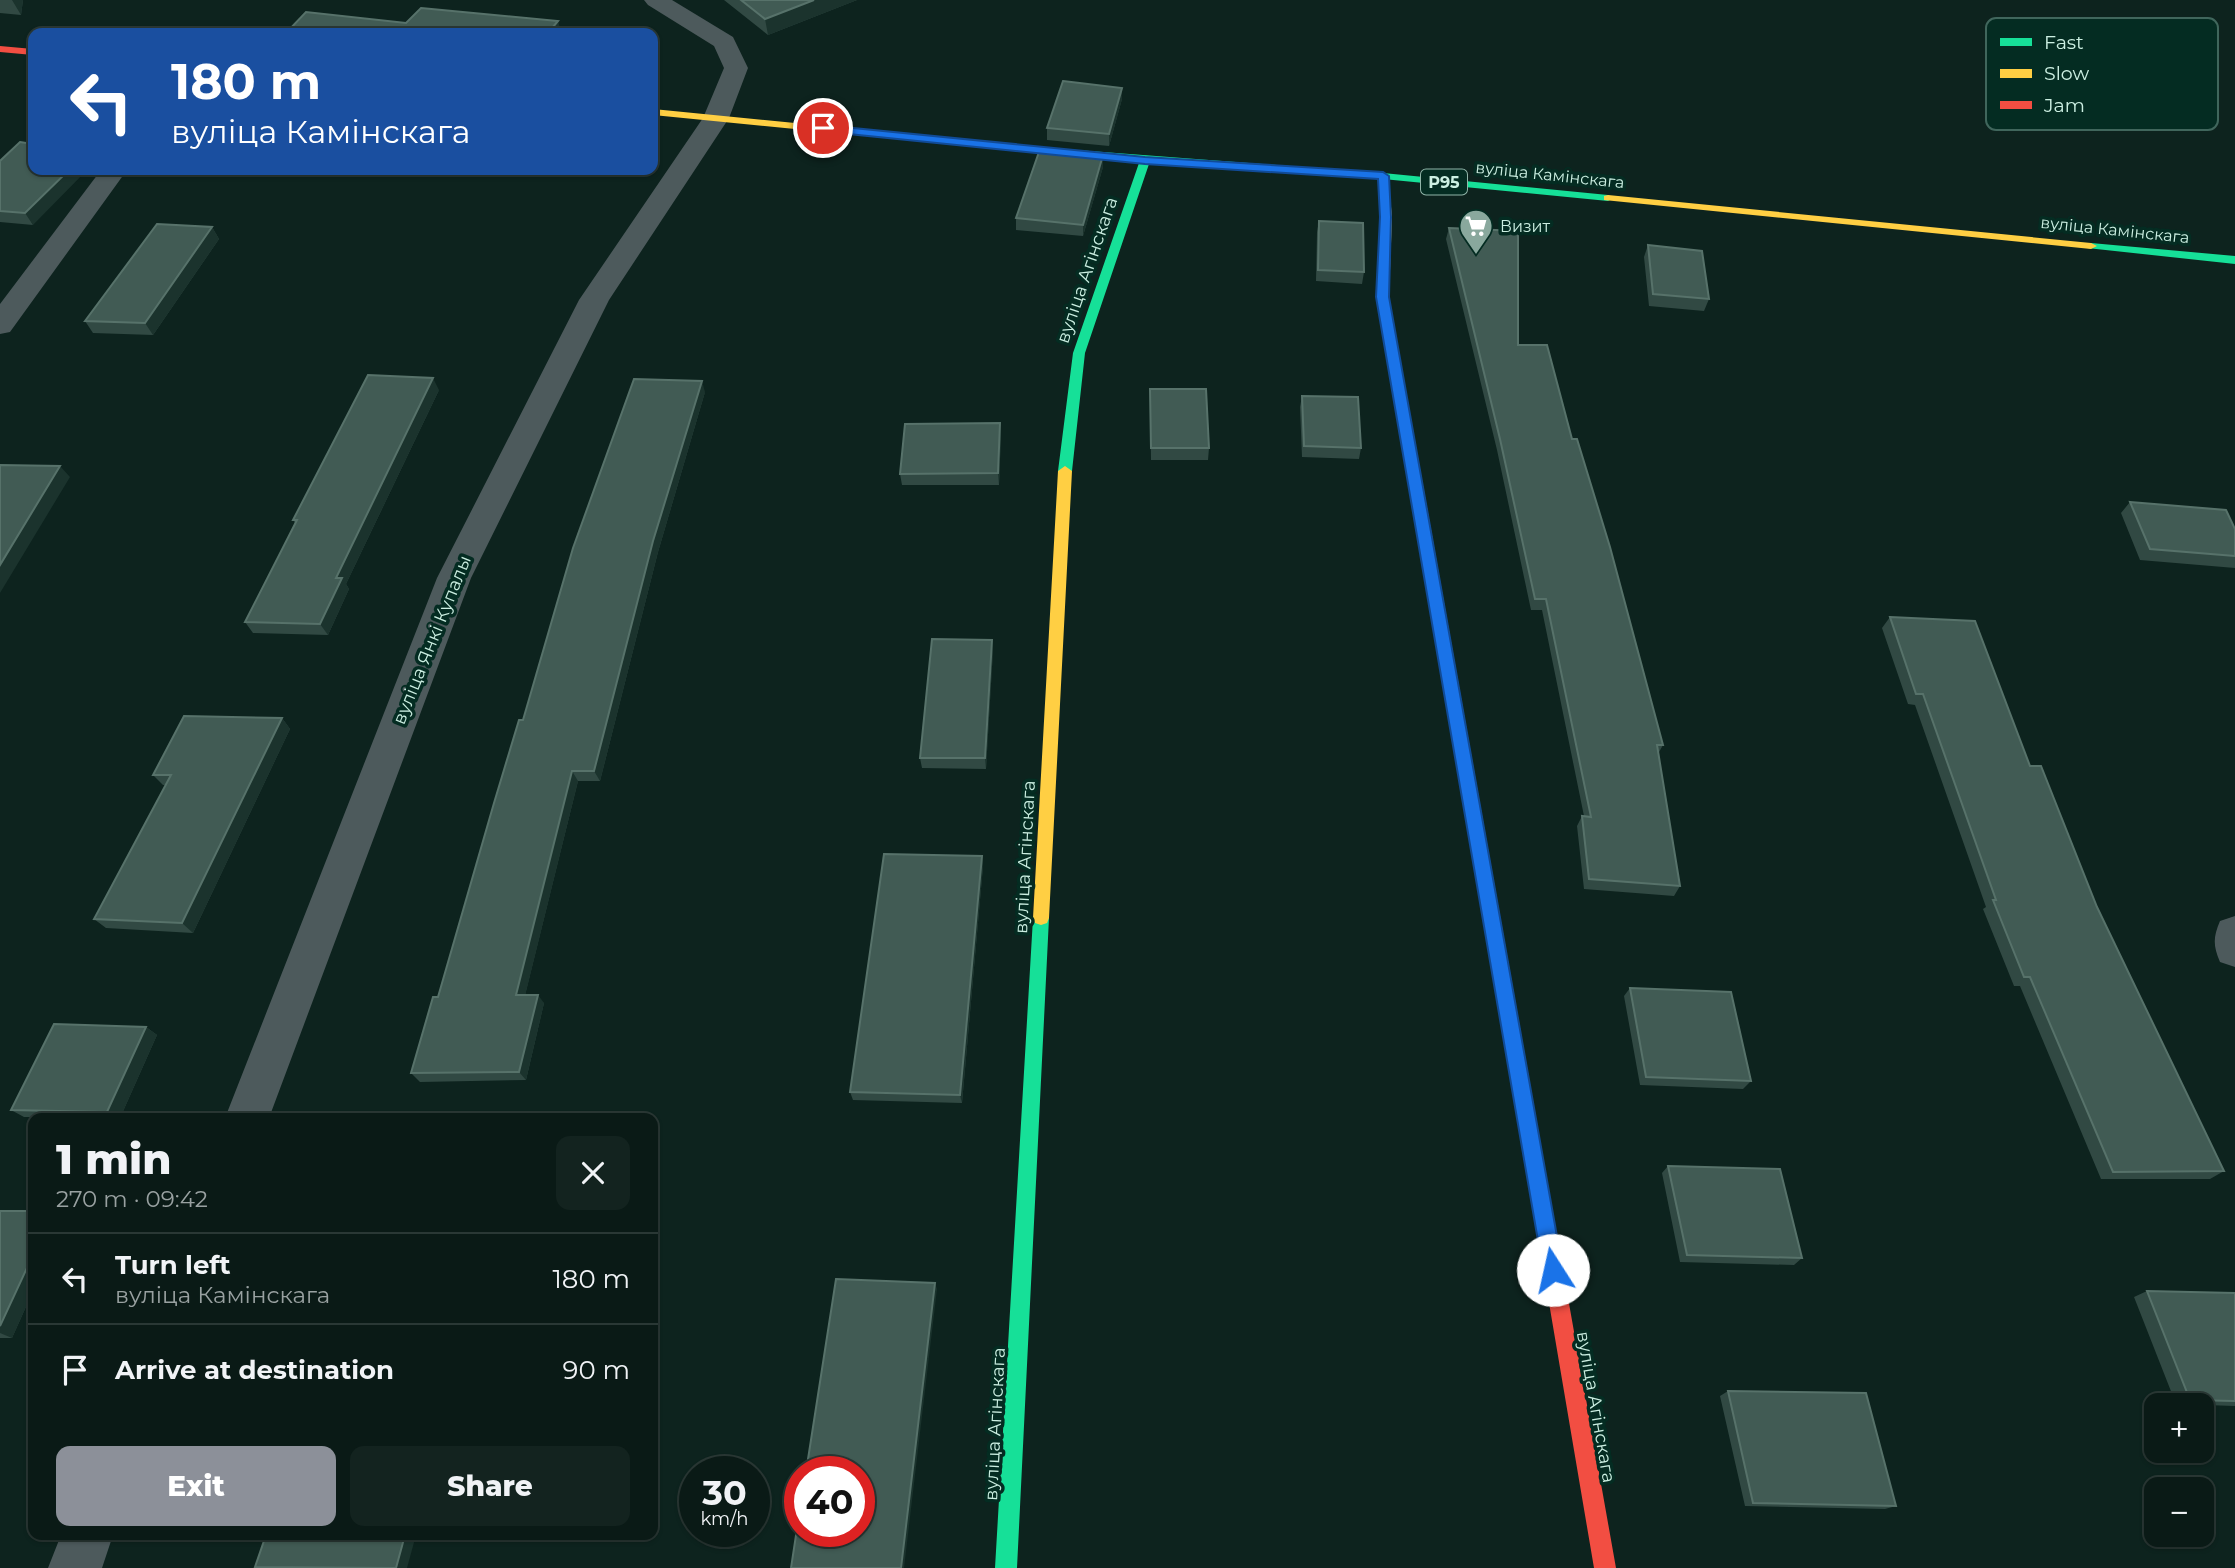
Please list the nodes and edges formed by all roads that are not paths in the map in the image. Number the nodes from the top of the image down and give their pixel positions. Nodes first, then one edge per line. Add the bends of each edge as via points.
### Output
1 (656, 0) edge
2 (0, 49) edge
3 (28, 52) edge
4 (658, 112) edge
5 (716, 118) junction
6 (1145, 160) junction
7 (110, 175) edge
8 (1383, 176) junction
9 (2235, 260) edge
10 (0, 325) edge
11 (2235, 934) edge
12 (2235, 949) edge
13 (249, 1113) edge
14 (85, 1540) edge
15 (75, 1568) edge
16 (1006, 1568) edge
17 (1605, 1568) edge

1 - 5 street, вуліца Янкі Купалы via 724,42 736,68
2 - 3 street
4 - 5 street, вуліца Камінскага / Р95
5 - 6 street, вуліца Камінскага / Р95
5 - 13 street, вуліца Янкі Купалы via 594,300 454,579
6 - 8 street, вуліца Камінскага / Р95
6 - 16 street, вуліца Агінскага via 1079,354 1066,445
7 - 10 street
8 - 9 street, вуліца Камінскага / Р95
8 - 17 street, вуліца Агінскага via 1382,297
11 - 12 street
14 - 15 street

